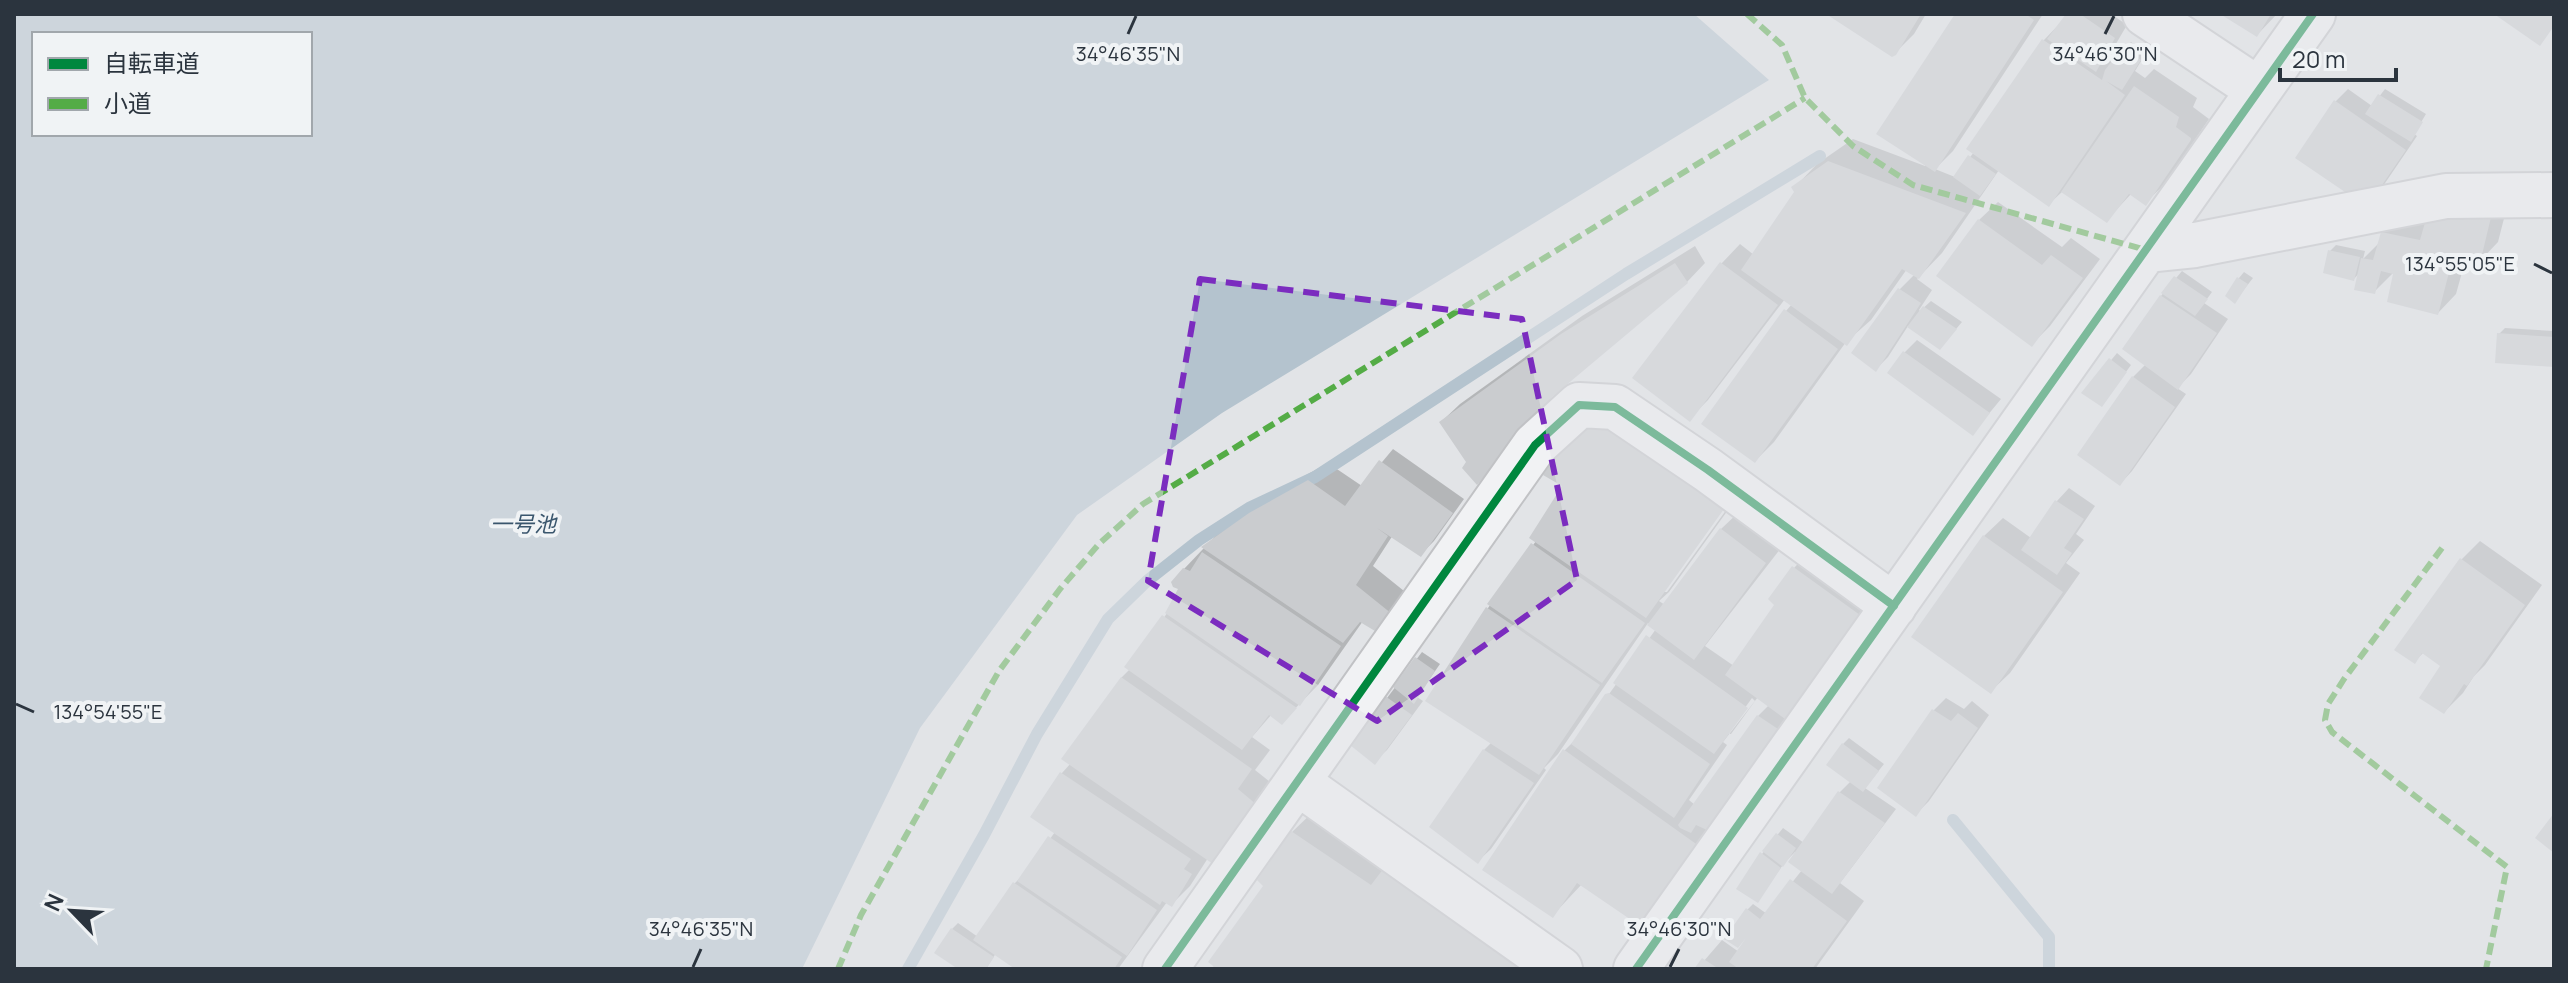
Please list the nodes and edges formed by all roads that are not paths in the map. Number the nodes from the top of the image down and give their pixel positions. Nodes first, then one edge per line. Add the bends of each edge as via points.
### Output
1 (2145, 14) edge
2 (2313, 14) edge
3 (2259, 90) junction
4 (2554, 195) edge
5 (2146, 250) junction
6 (1894, 606) junction
7 (1297, 782) junction
8 (1165, 969) edge
9 (1560, 969) edge
10 (1636, 969) edge

1 - 3 street
2 - 3 street
3 - 5 street
4 - 5 street via 2446,196
5 - 6 street
6 - 7 street via 1615,407 1579,405 1535,445
6 - 10 street
7 - 8 street
7 - 9 street

